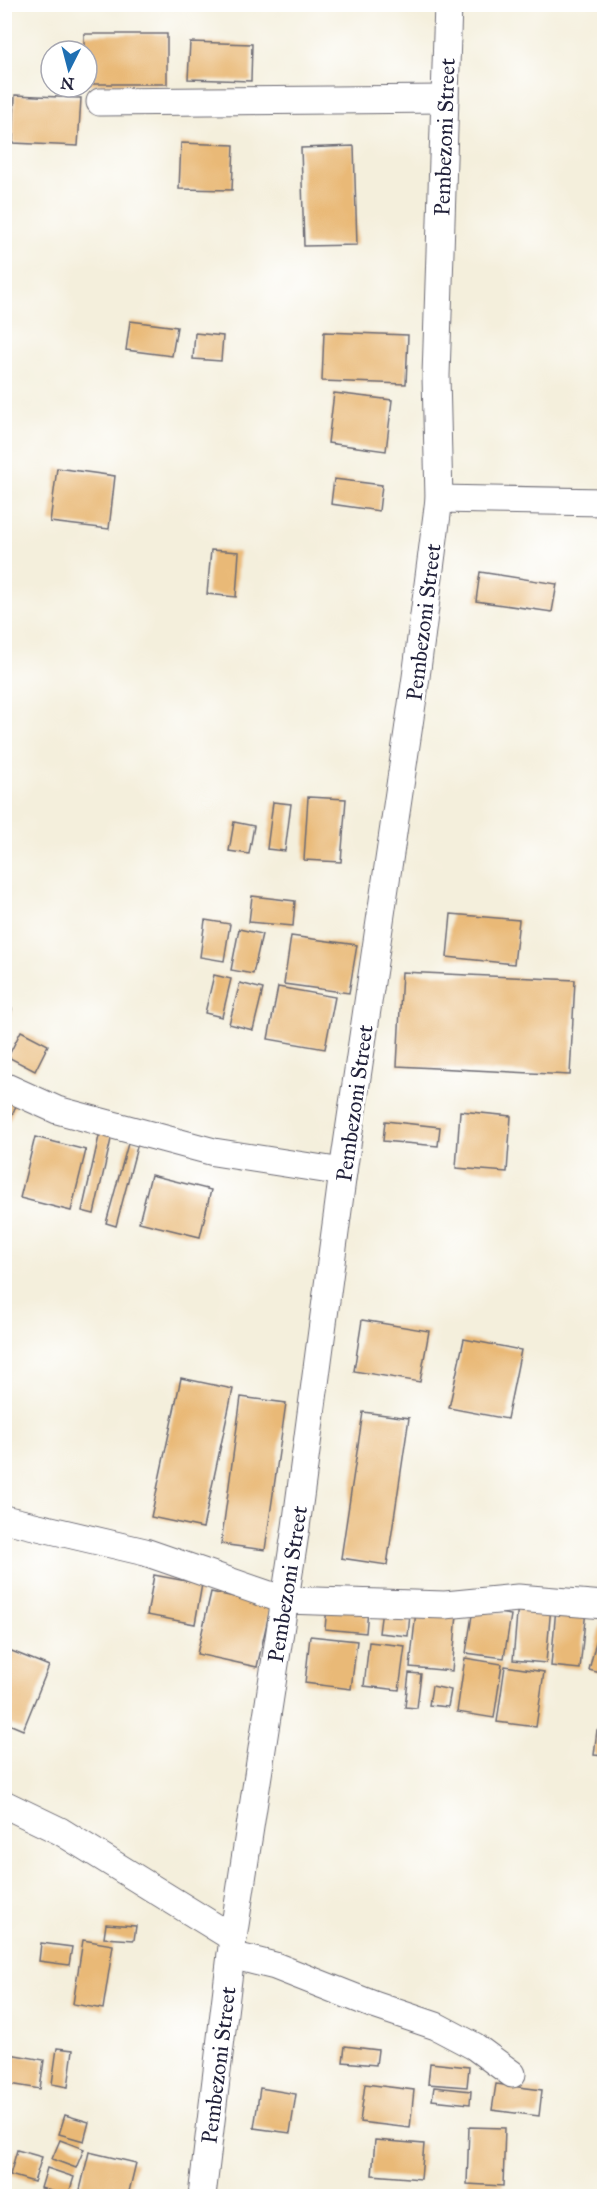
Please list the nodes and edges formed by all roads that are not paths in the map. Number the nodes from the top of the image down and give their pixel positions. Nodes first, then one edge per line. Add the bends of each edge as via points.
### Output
1 (448, 4) edge
2 (445, 99) junction
3 (100, 102) dead end
4 (439, 499) junction
5 (604, 502) edge
6 (4, 1086) edge
7 (343, 1172) junction
8 (4, 1519) edge
9 (284, 1600) junction
10 (604, 1605) edge
11 (4, 1804) edge
12 (232, 1946) junction
13 (513, 2074) dead end
14 (202, 2196) edge

1 - 2 street, Pembezoni Street
2 - 3 street
2 - 4 street, Pembezoni Street via 436,376
4 - 5 street
4 - 7 street, Pembezoni Street
6 - 7 street via 57,1110 214,1152
7 - 9 street, Pembezoni Street
8 - 9 street via 145,1552
9 - 10 street via 445,1605 518,1598
9 - 12 street, Pembezoni Street
11 - 12 street via 60,1831
12 - 13 street via 436,2026 474,2046
12 - 14 street, Pembezoni Street

